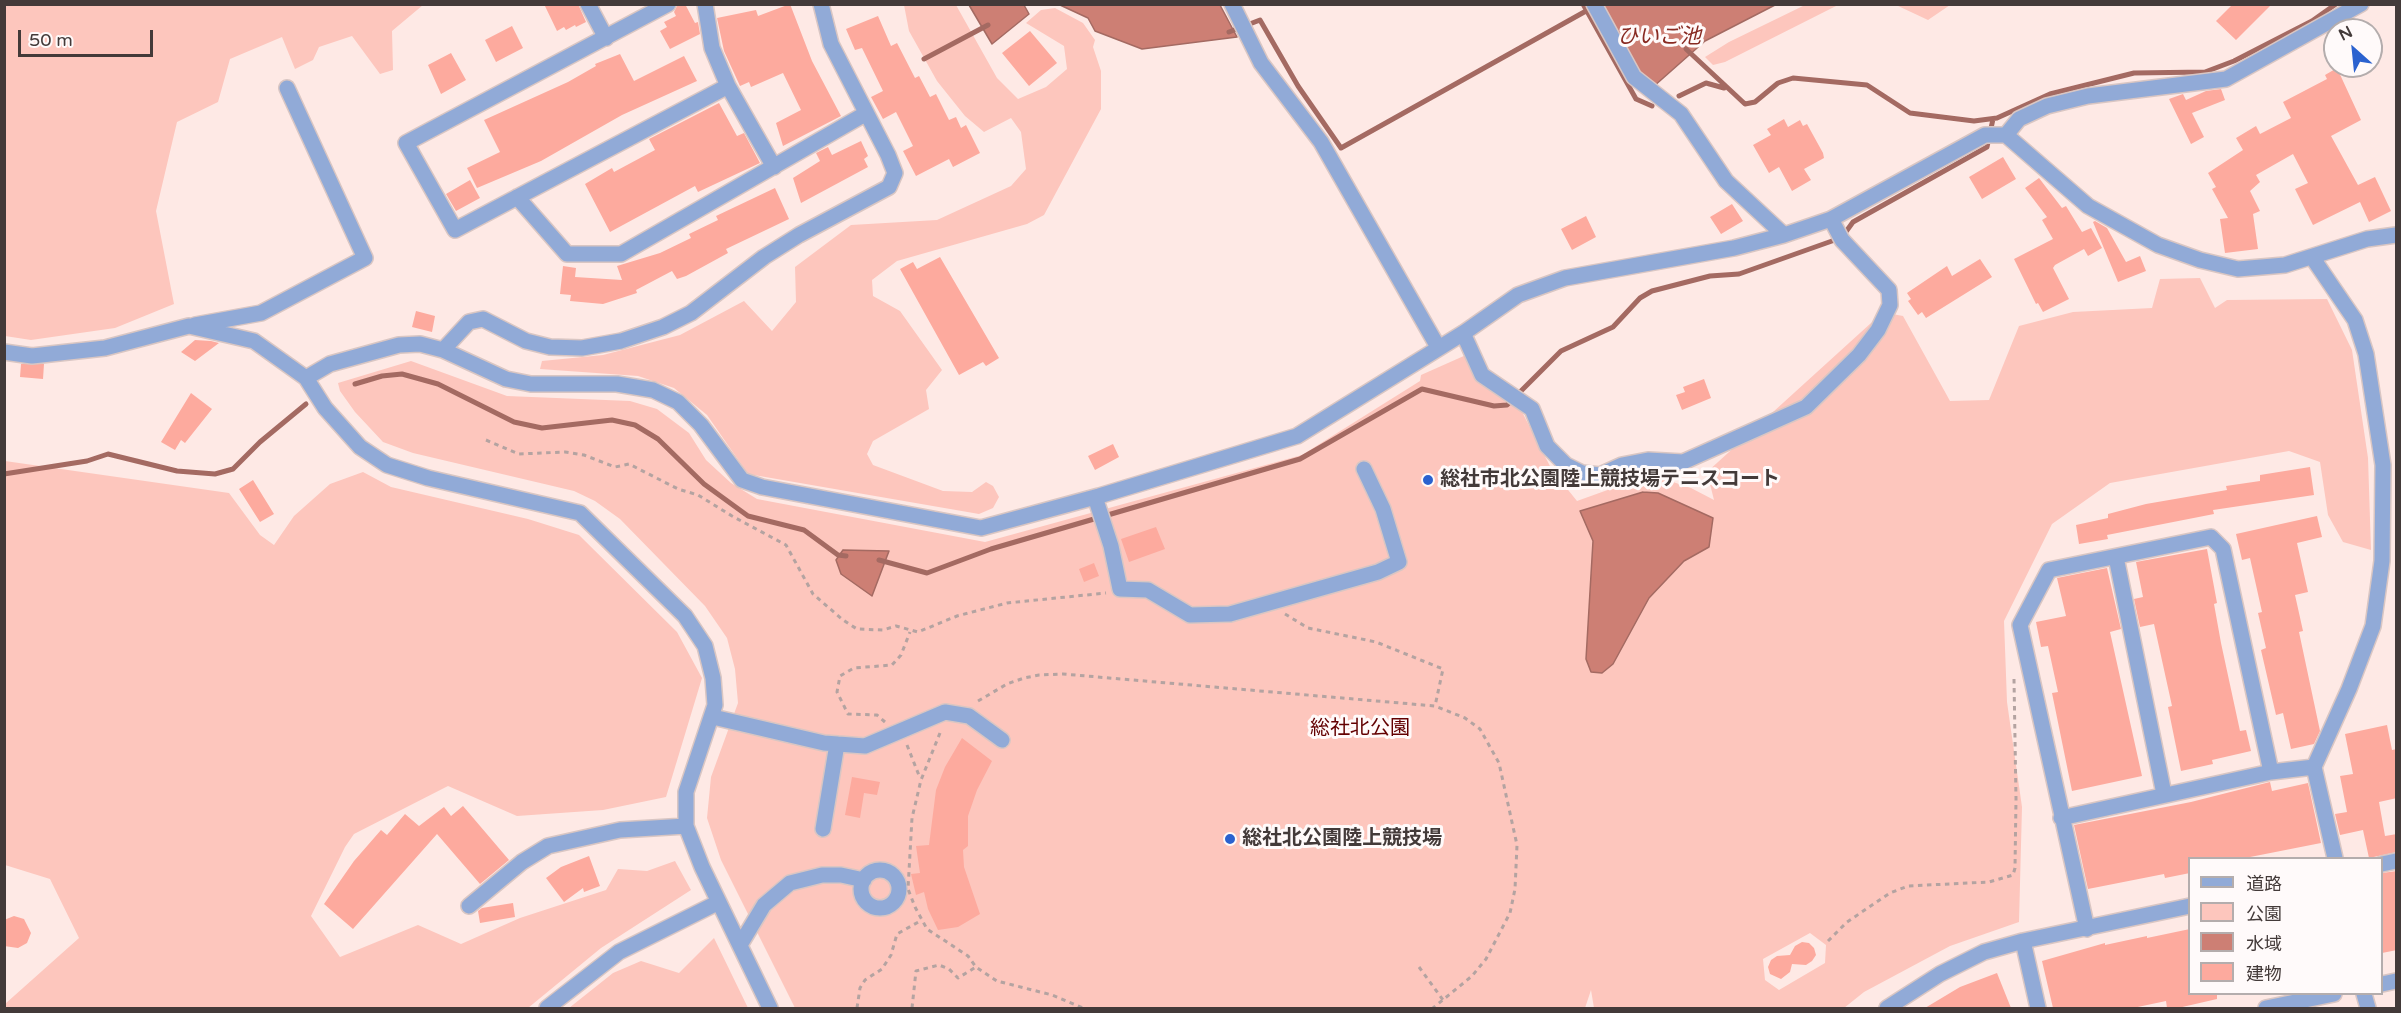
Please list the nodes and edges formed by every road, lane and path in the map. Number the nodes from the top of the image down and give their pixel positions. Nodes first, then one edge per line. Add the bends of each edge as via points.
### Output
1 (588, 4) edge
2 (668, 4) edge
3 (705, 4) edge
4 (821, 4) edge
5 (1232, 4) edge
6 (1594, 4) edge
7 (2361, 4) edge
8 (606, 38) junction
9 (728, 86) junction
10 (288, 88) dead end
11 (865, 114) junction
12 (1996, 135) junction
13 (774, 167) junction
14 (517, 197) junction
15 (1837, 230) junction
16 (1784, 235) junction
17 (2397, 235) edge
18 (2312, 256) junction
19 (189, 326) junction
20 (1463, 333) junction
21 (1438, 347) junction
22 (443, 350) junction
23 (4, 352) edge
24 (306, 378) junction
25 (486, 440) dead end
26 (1364, 469) dead end
27 (1095, 497) junction
28 (2116, 556) junction
29 (1120, 589) junction
30 (1275, 601) junction
31 (910, 631) junction
32 (2014, 668) dead end
33 (1434, 706) junction
34 (957, 714) junction
35 (713, 717) junction
36 (896, 732) junction
37 (1002, 740) dead end
38 (837, 744) junction
39 (2314, 766) junction
40 (2271, 772) junction
41 (921, 780) junction
42 (2164, 794) junction
43 (2061, 818) junction
44 (686, 826) junction
45 (823, 829) dead end
46 (2335, 857) edge
47 (864, 880) dead end
48 (719, 902) junction
49 (469, 906) dead end
50 (2188, 906) edge
51 (922, 920) junction
52 (2087, 929) junction
53 (1828, 941) dead end
54 (2023, 941) junction
55 (740, 945) junction
56 (976, 967) junction
57 (1419, 967) dead end
58 (2325, 995) edge
59 (1443, 1000) junction
60 (547, 1008) edge
61 (770, 1008) edge
62 (857, 1008) edge
63 (912, 1008) edge
64 (1083, 1008) edge
65 (1433, 1008) edge
66 (1887, 1008) edge
67 (2038, 1008) edge
68 (2266, 1008) edge

1 - 8 street
2 - 8 street
3 - 9 street via 712,48
4 - 11 street via 831,44
5 - 21 street via 1261,63 1322,142
6 - 16 street via 1634,77 1681,114 1726,181
7 - 12 street via 2226,79 2088,96 2047,106
8 - 14 street via 406,143 455,230
9 - 13 street
9 - 14 street
10 - 19 street via 365,258 261,313
11 - 13 street
11 - 22 street via 895,173 889,187 764,257 691,313 642,334 582,348 526,341 483,319 469,322
12 - 15 street
12 - 18 street via 2088,206 2158,245 2238,269 2285,265
13 - 14 street via 621,254 567,254
15 - 16 street
15 - 20 street via 1889,290 1890,305 1878,330 1859,355 1806,407 1683,462 1648,460 1600,475 1582,473 1554,456 1541,436 1532,409 1482,375
16 - 20 street via 1734,248 1565,278 1518,295
17 - 18 street via 2367,239
18 - 39 street via 2355,320 2366,354 2382,465 2382,561 2373,626
19 - 23 street via 105,348 32,356
19 - 24 street via 254,341
20 - 21 street
21 - 27 street via 1297,436
22 - 24 street via 420,344 399,345 330,364
22 - 27 street via 491,373 531,384 617,384 653,390 678,402 702,425 742,480 762,487 981,528
24 - 35 street via 325,408 360,447 387,465 580,513 685,616 697,633 705,646 713,678
25 - 31 path via 519,454 565,452 615,467 638,467 678,489 698,495 786,545 813,594 843,620 857,628 883,630 896,626
26 - 30 street via 1383,509 1399,562 1378,572
27 - 29 street
28 - 40 street via 2211,537 2223,549
28 - 42 street
28 - 43 street via 2049,570 2020,625
29 - 30 street via 1148,590 1190,615 1230,614
29 - 31 path via 1099,595 1007,603 957,616 918,632
30 - 33 path via 1294,622 1308,628 1376,642 1443,669
31 - 36 path via 901,655 892,665 854,669 840,676 837,692 848,714 877,715
32 - 53 path via 2013,874 1989,882 1908,886 1890,893 1847,922
33 - 34 path via 1063,674 1039,675 1007,684
33 - 59 path via 1466,718 1489,743 1499,763 1517,845 1515,890 1499,938 1472,976
34 - 36 street via 945,712
34 - 37 street
34 - 41 path via 939,734
35 - 38 street
35 - 44 street via 686,792
36 - 38 street via 865,746
36 - 41 path
38 - 45 street
39 - 40 street
39 - 46 street
40 - 42 street
41 - 51 path via 910,836 908,889
42 - 43 street
43 - 52 street
44 - 48 street
44 - 49 street via 620,830 548,846
47 - 55 street via 822,875 790,883 764,905
48 - 55 street
48 - 60 street via 619,952
50 - 52 street
51 - 56 path via 927,929 968,956
51 - 62 path via 897,934 882,969 860,988
52 - 54 street
54 - 66 street via 1984,952
54 - 67 street
55 - 61 street
56 - 63 path via 958,978 939,965 916,971
56 - 64 path via 997,981 1052,995
57 - 59 path
58 - 68 street
59 - 65 path

